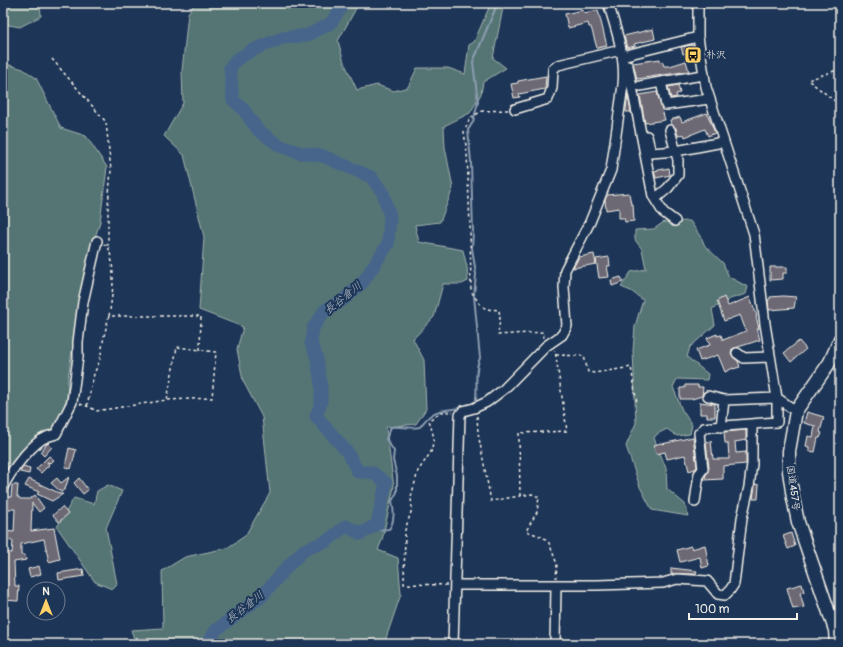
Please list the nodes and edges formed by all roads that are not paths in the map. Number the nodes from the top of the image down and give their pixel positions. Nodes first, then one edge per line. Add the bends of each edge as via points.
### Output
1 (608, 3) edge
2 (698, 3) edge
3 (698, 36) junction
4 (623, 54) junction
5 (704, 75) junction
6 (661, 82) junction
7 (640, 86) dead end
8 (709, 99) junction
9 (516, 109) road end
10 (670, 130) dead end
11 (647, 136) dead end
12 (723, 142) junction
13 (676, 151) junction
14 (655, 199) junction
15 (675, 221) dead end
16 (97, 241) road end
17 (840, 339) edge
18 (737, 353) dead end
19 (770, 357) junction
20 (708, 396) dead end
21 (777, 398) junction
22 (724, 400) junction
23 (796, 411) junction
24 (752, 425) junction
25 (721, 426) junction
26 (3, 487) edge
27 (695, 502) dead end
28 (455, 585) junction
29 (556, 586) junction
30 (454, 644) edge
31 (555, 644) edge
32 (836, 644) edge

1 - 4 street
2 - 3 street
3 - 4 street
3 - 5 street
4 - 9 street via 558,65 553,69 552,88 548,99
4 - 14 street
4 - 28 street via 625,72 611,170 590,222 565,270 567,326 562,335 504,389 487,402 463,411 460,415
5 - 6 street
5 - 8 street
6 - 7 street
6 - 8 street via 666,105
8 - 12 street
10 - 13 street
11 - 13 street via 651,153
12 - 13 street
12 - 19 street via 754,234
13 - 14 street via 678,175
14 - 15 street via 663,212
16 - 26 street via 83,302 72,402 56,434 42,439 35,445 11,472
17 - 23 highway, 国道457号 via 830,362
18 - 19 street via 744,358
19 - 21 street
20 - 22 street
21 - 22 street
21 - 23 street
21 - 24 street via 778,422
22 - 25 street
23 - 32 highway, 国道457号 via 789,451 793,498 798,522 835,630
24 - 25 street
24 - 29 street via 749,487 742,518 734,584 726,595 721,596 708,581 677,579 663,583
25 - 27 street via 704,428 699,433 703,469 699,474
28 - 29 street
28 - 30 street
29 - 31 street

